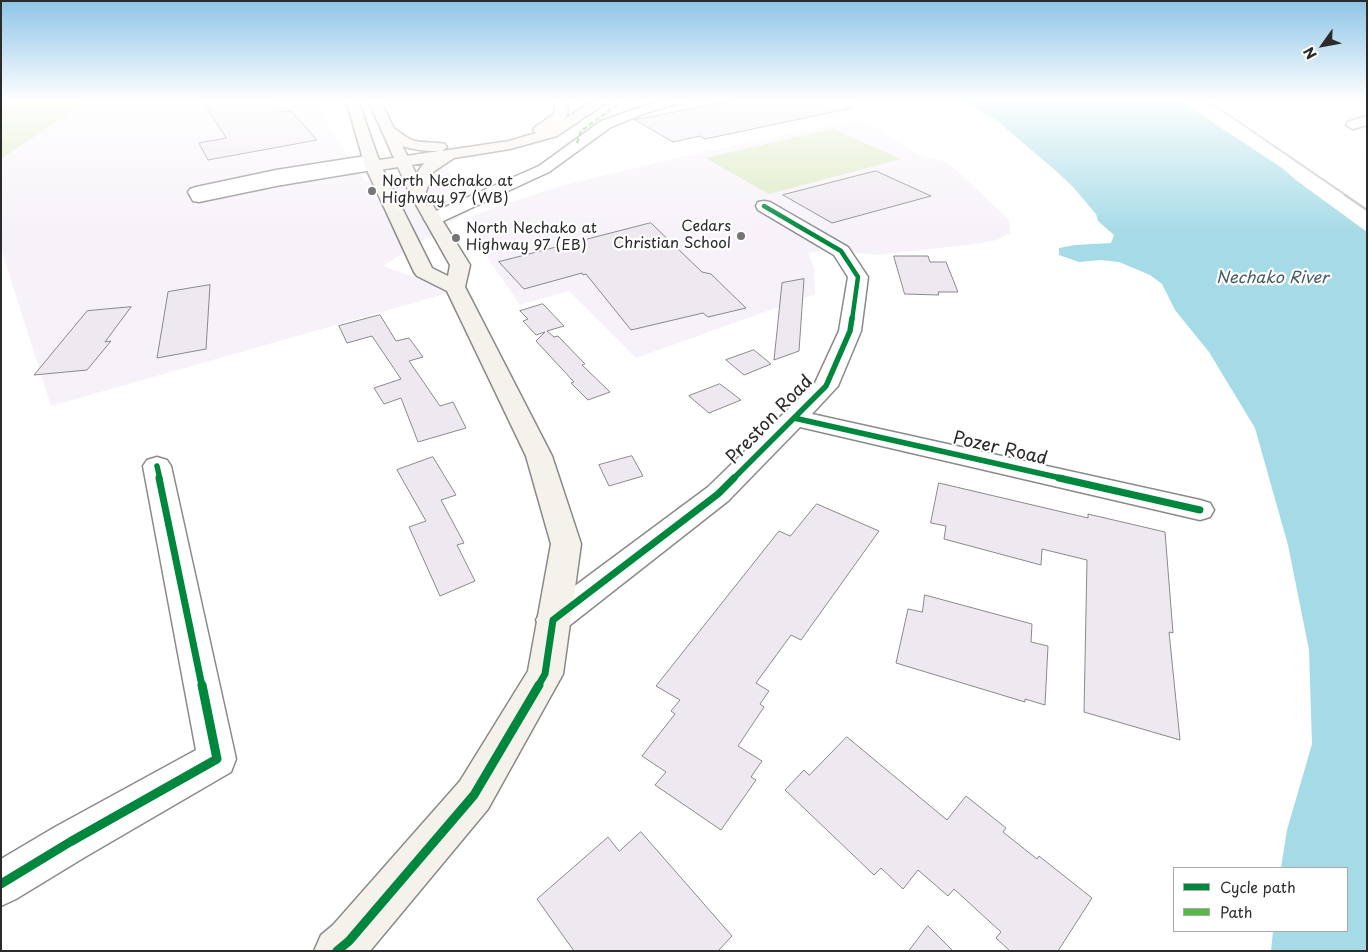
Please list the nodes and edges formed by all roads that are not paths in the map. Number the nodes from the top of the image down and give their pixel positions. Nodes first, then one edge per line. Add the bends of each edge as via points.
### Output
1 (366, 144) edge
2 (396, 144) edge
3 (411, 144) edge
4 (482, 144) edge
5 (506, 144) edge
6 (575, 144) edge
7 (454, 150) junction
8 (403, 158) junction
9 (372, 163) junction
10 (418, 194) junction
11 (764, 206) dead end
12 (433, 220) junction
13 (455, 287) junction
14 (794, 418) junction
15 (157, 466) dead end
16 (1200, 510) dead end
17 (553, 620) junction
18 (1, 884) edge
19 (337, 951) edge

1 - 9 main road
2 - 8 main road
3 - 7 main road
4 - 7 main road
5 - 7 main road
6 - 12 street via 544,169
7 - 8 main road
7 - 10 main road via 432,162 422,174
8 - 9 main road
8 - 10 main road
9 - 9 street via 276,175 196,192 199,197
9 - 13 main road via 424,272
10 - 12 main road
11 - 14 street, Preston Road via 841,251 858,277 850,331 826,386
12 - 13 main road via 460,265
13 - 17 main road via 539,456 566,544
14 - 16 street, Pozer Road
14 - 17 street, Preston Road via 718,494
15 - 18 street via 217,759
17 - 19 main road via 545,674 474,795

